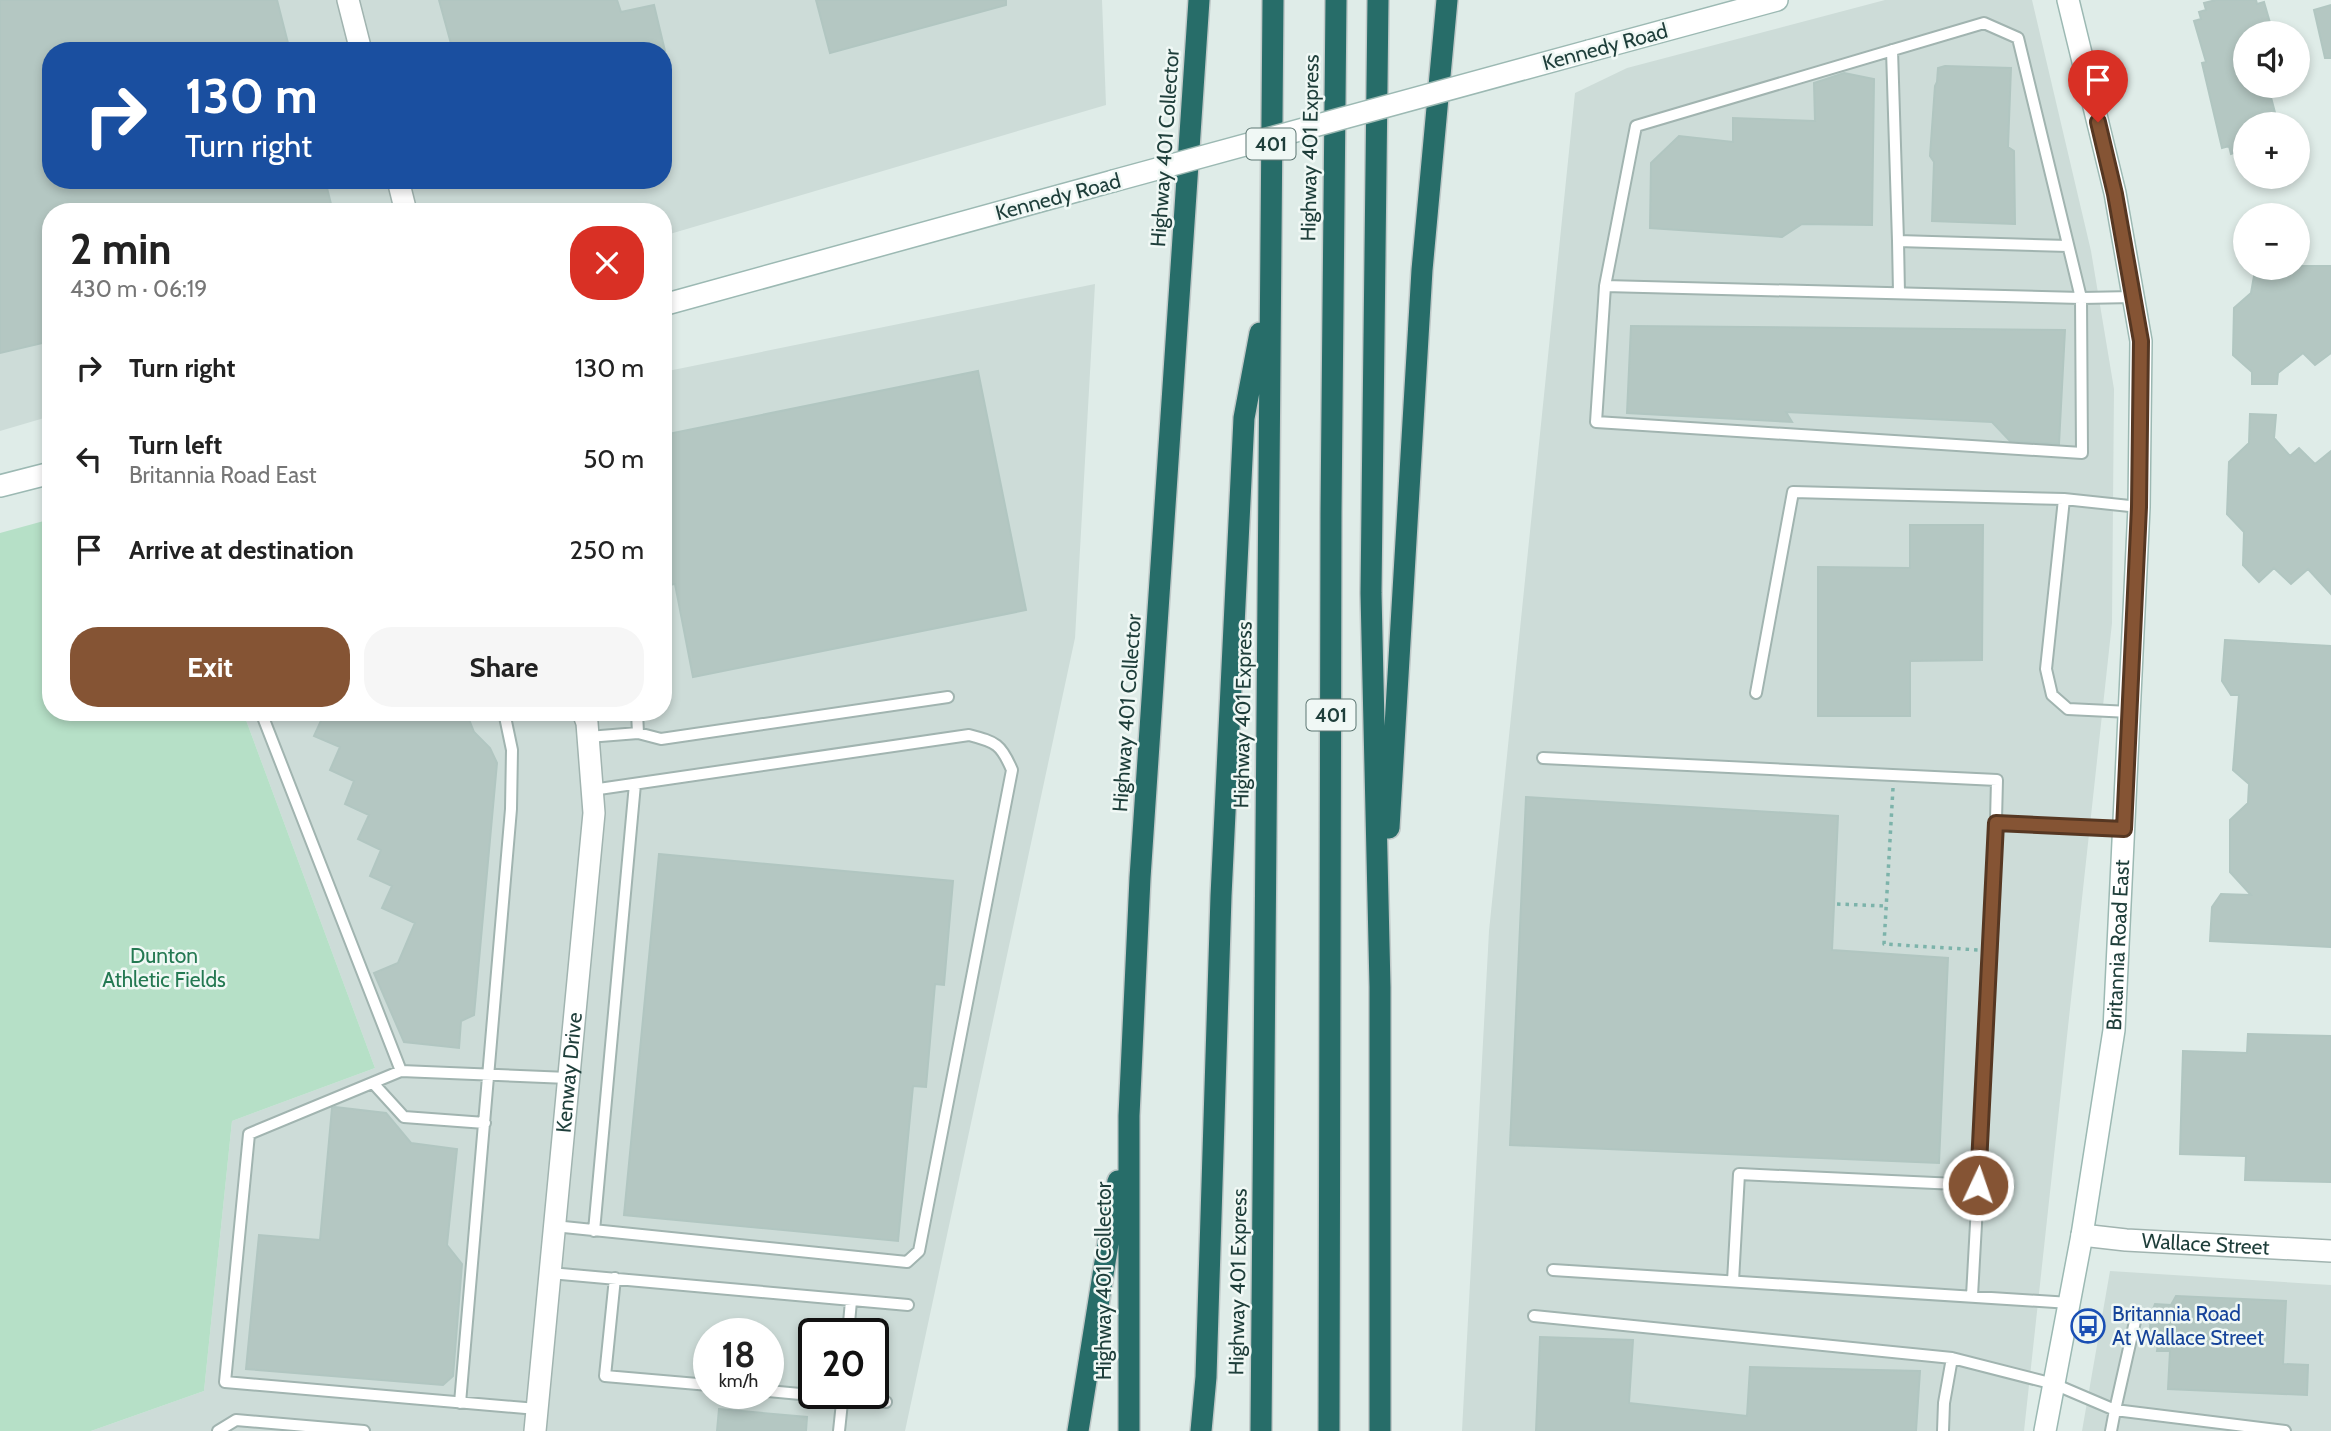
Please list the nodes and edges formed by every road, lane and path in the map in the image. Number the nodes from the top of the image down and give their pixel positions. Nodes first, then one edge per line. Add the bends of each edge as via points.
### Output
1 (348, 0) edge
2 (1199, 0) edge
3 (1273, 0) edge
4 (1336, 0) edge
5 (1378, 0) edge
6 (1447, 0) edge
7 (1777, 0) edge
8 (2068, 0) edge
9 (359, 42) edge
10 (1892, 50) junction
11 (1898, 241) junction
12 (2068, 246) junction
13 (1605, 286) junction
14 (1269, 289) junction
15 (1899, 293) junction
16 (2134, 297) junction
17 (2081, 298) junction
18 (672, 303) edge
19 (42, 474) edge
20 (0, 486) edge
21 (2064, 499) junction
22 (2139, 507) junction
23 (1756, 693) dead end
24 (948, 697) dead end
25 (2130, 712) junction
26 (265, 721) edge
27 (506, 721) edge
28 (585, 721) edge
29 (637, 721) edge
30 (638, 733) junction
31 (588, 737) junction
32 (1543, 758) dead end
33 (1893, 775) junction
34 (635, 784) junction
35 (592, 790) junction
36 (1996, 823) junction
37 (2124, 829) junction
38 (1838, 904) dead end
39 (1886, 906) junction
40 (1991, 950) junction
41 (1380, 987) junction
42 (401, 1071) junction
43 (490, 1074) junction
44 (568, 1078) junction
45 (373, 1083) junction
46 (1129, 1116) junction
47 (485, 1123) junction
48 (1978, 1185) junction
49 (554, 1226) junction
50 (594, 1231) junction
51 (2082, 1235) junction
52 (2331, 1251) edge
53 (1553, 1270) dead end
54 (550, 1272) junction
55 (615, 1278) junction
56 (1733, 1281) junction
57 (1972, 1296) junction
58 (851, 1301) junction
59 (2070, 1303) junction
60 (908, 1305) dead end
61 (1534, 1316) dead end
62 (2136, 1317) dead end
63 (849, 1318) edge
64 (1952, 1358) junction
65 (693, 1384) edge
66 (2054, 1384) junction
67 (460, 1403) junction
68 (537, 1409) junction
69 (841, 1409) edge
70 (2115, 1410) junction
71 (2221, 1427) edge
72 (218, 1431) edge
73 (363, 1431) edge
74 (535, 1431) edge
75 (839, 1431) edge
76 (1078, 1431) edge
77 (1129, 1431) edge
78 (1201, 1431) edge
79 (1261, 1431) edge
80 (1329, 1431) edge
81 (1381, 1431) edge
82 (1943, 1431) edge
83 (2045, 1431) edge
84 (2111, 1431) edge
85 (2284, 1431) edge

1 - 9 main road
2 - 46 highway, Highway 401 Collector via 1140,878
3 - 14 highway, Highway 401 Express / 401
4 - 80 highway, Highway 401 Express / 401
5 - 41 highway, 401 via 1371,593
6 - 41 highway via 1422,270
7 - 18 main road, Kennedy Road, bridge
8 - 16 main road, Britannia Road East via 2115,194
10 - 11 lane
10 - 12 lane via 1984,23 2018,38
10 - 13 lane via 1636,126
11 - 12 lane
11 - 15 lane
12 - 17 lane
13 - 15 lane
13 - 17 lane via 1595,422 2082,453
14 - 78 highway via 1244,418
14 - 79 highway, Highway 401 Express / 401
15 - 17 lane
16 - 17 lane
16 - 22 main road, Britannia Road East via 2141,341
19 - 20 main road
21 - 22 lane
21 - 23 lane via 1793,492
21 - 25 lane via 2046,669 2052,695 2068,709
22 - 25 main road, Britannia Road East
24 - 30 lane via 661,740
25 - 37 main road, Britannia Road East
26 - 42 lane
27 - 43 lane via 512,750 511,809
28 - 31 main road, Kenway Drive
29 - 30 lane
30 - 31 lane
31 - 35 main road, Kenway Drive
32 - 33 lane
33 - 36 lane via 1997,780
33 - 39 path
34 - 35 lane
34 - 50 lane
34 - 50 lane via 969,736 993,741 1012,771 919,1251 907,1262
35 - 44 main road, Kenway Drive via 594,813
36 - 37 lane
36 - 40 lane
37 - 51 main road, Britannia Road East via 2114,1030
38 - 39 path
39 - 40 path via 1884,944
40 - 48 lane
41 - 81 highway, 401
42 - 43 lane
42 - 45 lane
43 - 44 lane
43 - 47 lane
44 - 49 main road, Kenway Drive
45 - 47 lane via 404,1117
45 - 67 lane via 249,1135 225,1382
46 - 76 highway
46 - 77 highway, Highway 401 Collector
47 - 67 lane
48 - 56 lane via 1738,1174
48 - 57 lane
49 - 50 lane
49 - 54 main road, Kenway Drive
51 - 52 main road, Wallace Street
51 - 59 main road, Britannia Road East
53 - 56 lane
54 - 55 lane
54 - 68 main road, Kenway Drive
55 - 58 lane
55 - 65 lane via 605,1376
56 - 57 lane
57 - 59 lane
58 - 60 lane
58 - 63 lane
59 - 66 main road, Britannia Road East
61 - 64 lane
62 - 70 lane
64 - 66 lane
64 - 82 lane
66 - 70 lane
66 - 83 main road, Britannia Road East
67 - 68 lane
68 - 74 main road, Kenway Drive
69 - 75 lane
70 - 71 lane
70 - 84 lane
71 - 85 lane
72 - 73 lane via 236,1420

